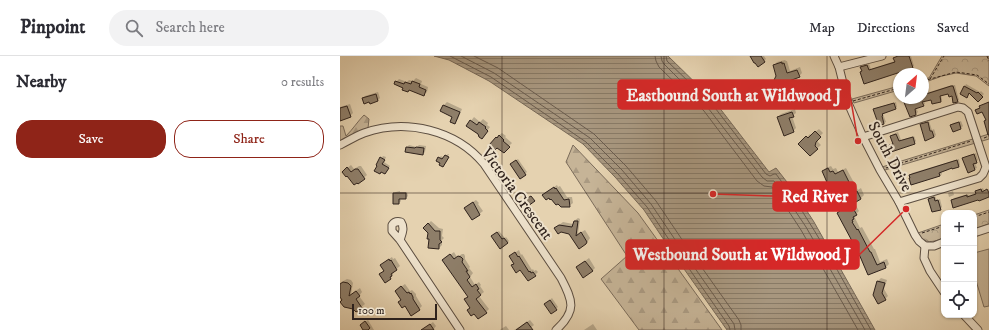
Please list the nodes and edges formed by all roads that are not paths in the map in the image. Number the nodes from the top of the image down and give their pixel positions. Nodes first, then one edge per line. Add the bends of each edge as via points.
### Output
1 (834, 56) edge
2 (882, 56) edge
3 (839, 68) junction
4 (863, 137) junction
5 (340, 146) edge
6 (899, 202) junction
7 (989, 228) edge
8 (977, 232) edge
9 (400, 240) dead end
10 (941, 243) edge
11 (925, 246) junction
12 (941, 288) edge
13 (967, 318) edge
14 (460, 330) edge
15 (557, 330) edge
16 (978, 330) edge

1 - 3 street, South Drive
2 - 3 street
3 - 4 street, South Drive via 848,103
4 - 6 street, South Drive
4 - 6 street via 958,107 968,112 986,166 983,174 979,178
5 - 15 street, Victoria Crescent via 363,133 399,126 420,128 443,135 470,150 484,164 567,290 571,311
6 - 11 street, South Drive via 915,235
7 - 8 street
9 - 14 street
10 - 11 street
11 - 12 street via 924,258
13 - 16 street

